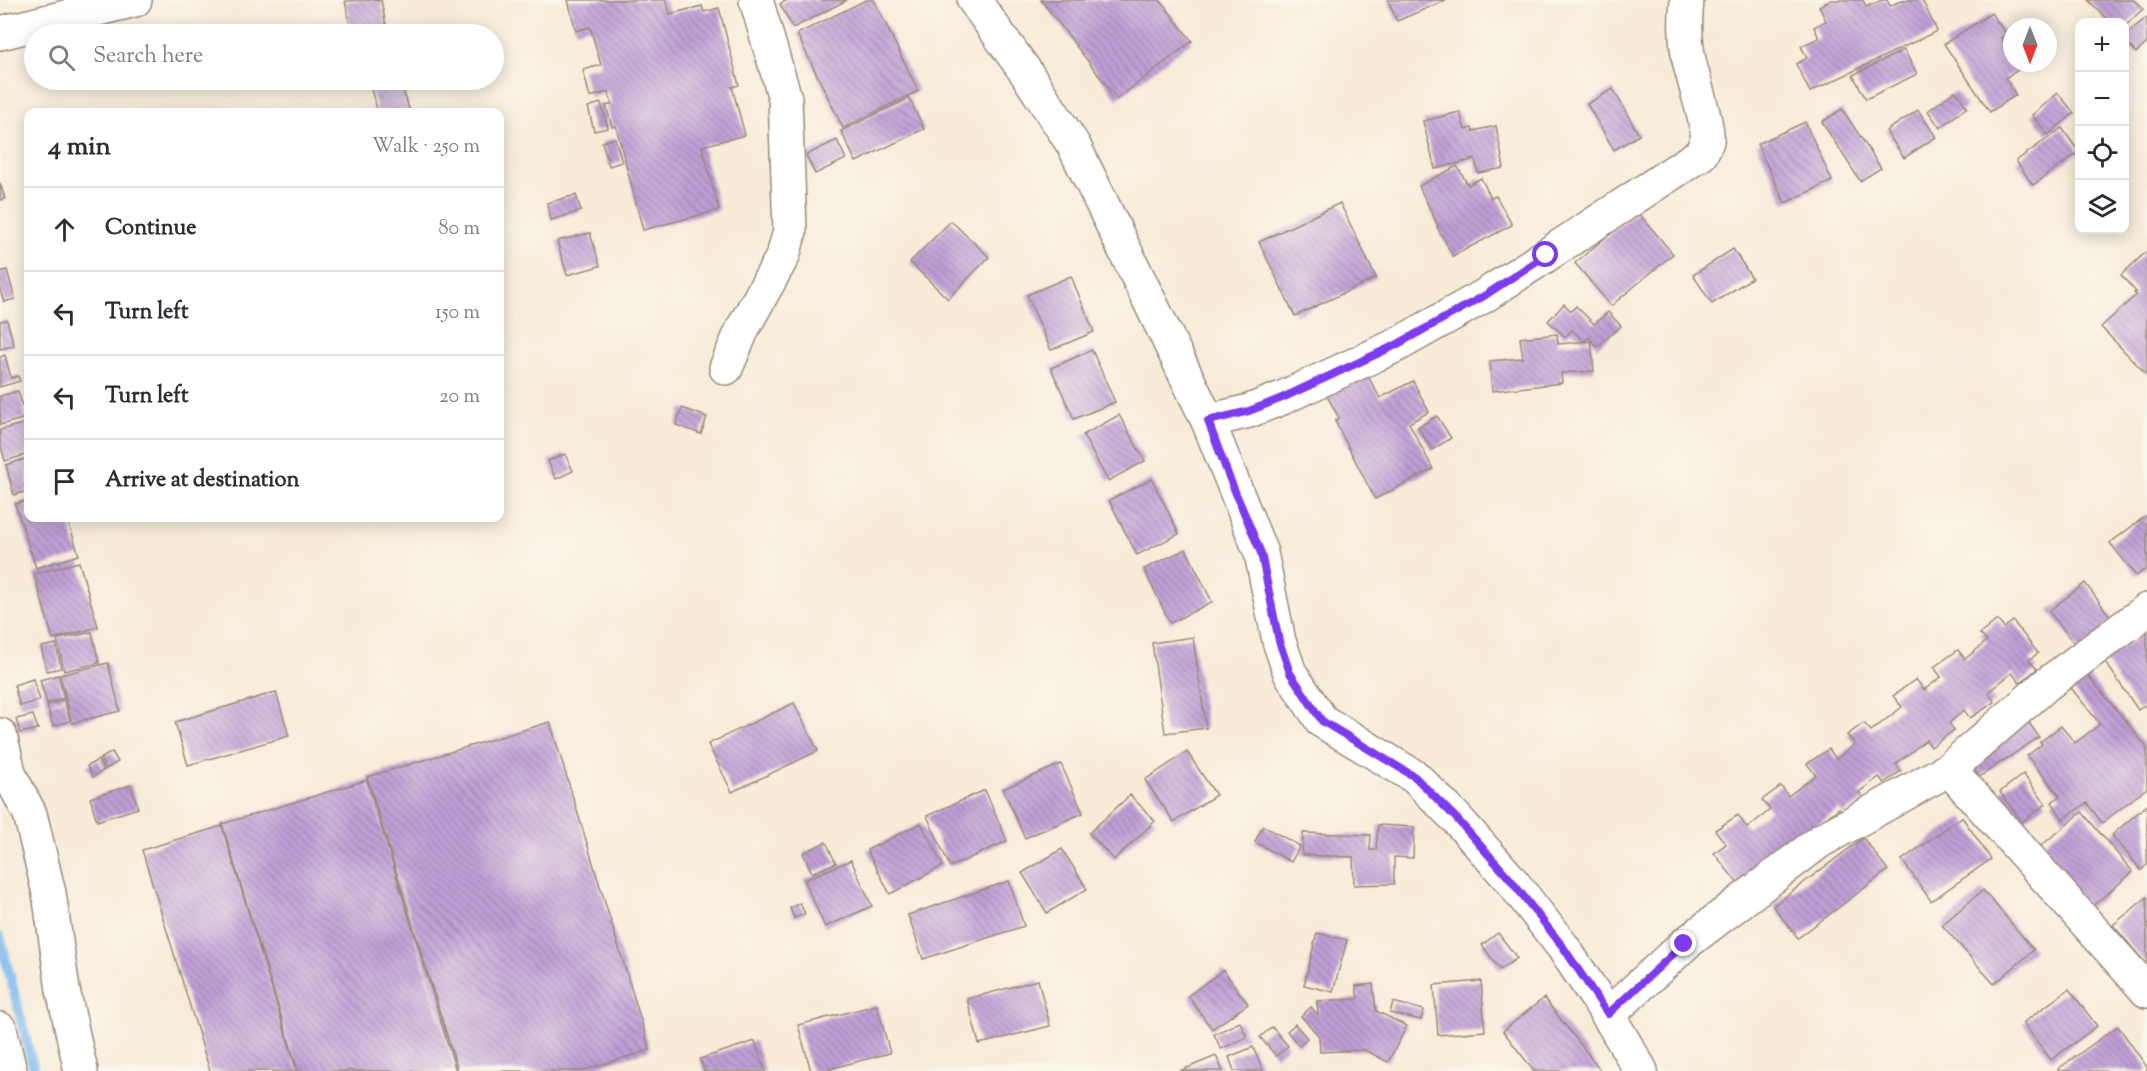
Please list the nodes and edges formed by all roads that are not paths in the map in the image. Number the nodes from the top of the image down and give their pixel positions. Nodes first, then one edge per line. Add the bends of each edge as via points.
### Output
1 (135, 0) edge
2 (756, 0) edge
3 (974, 0) edge
4 (1687, 0) edge
5 (37, 24) edge
6 (24, 27) edge
7 (0, 33) edge
8 (726, 369) dead end
9 (1208, 421) junction
10 (2147, 610) edge
11 (0, 735) edge
12 (1949, 769) junction
13 (2147, 991) edge
14 (1608, 1014) junction
15 (0, 1029) edge
16 (10, 1071) edge
17 (81, 1071) edge
18 (1641, 1071) edge

1 - 5 main road
2 - 8 main road via 785,98 790,231 783,256 742,328
3 - 9 main road via 1074,146
4 - 9 main road via 1684,25 1688,54 1706,125 1707,140 1701,153 1484,296 1396,345 1282,398
6 - 7 main road
9 - 14 main road via 1261,553 1279,641 1290,673 1322,721 1415,777 1456,818 1563,947
10 - 12 main road via 2047,684
11 - 17 main road via 10,776 30,814 49,893 63,990
12 - 13 main road
12 - 14 main road via 1820,841 1684,944
14 - 18 main road
15 - 16 main road

